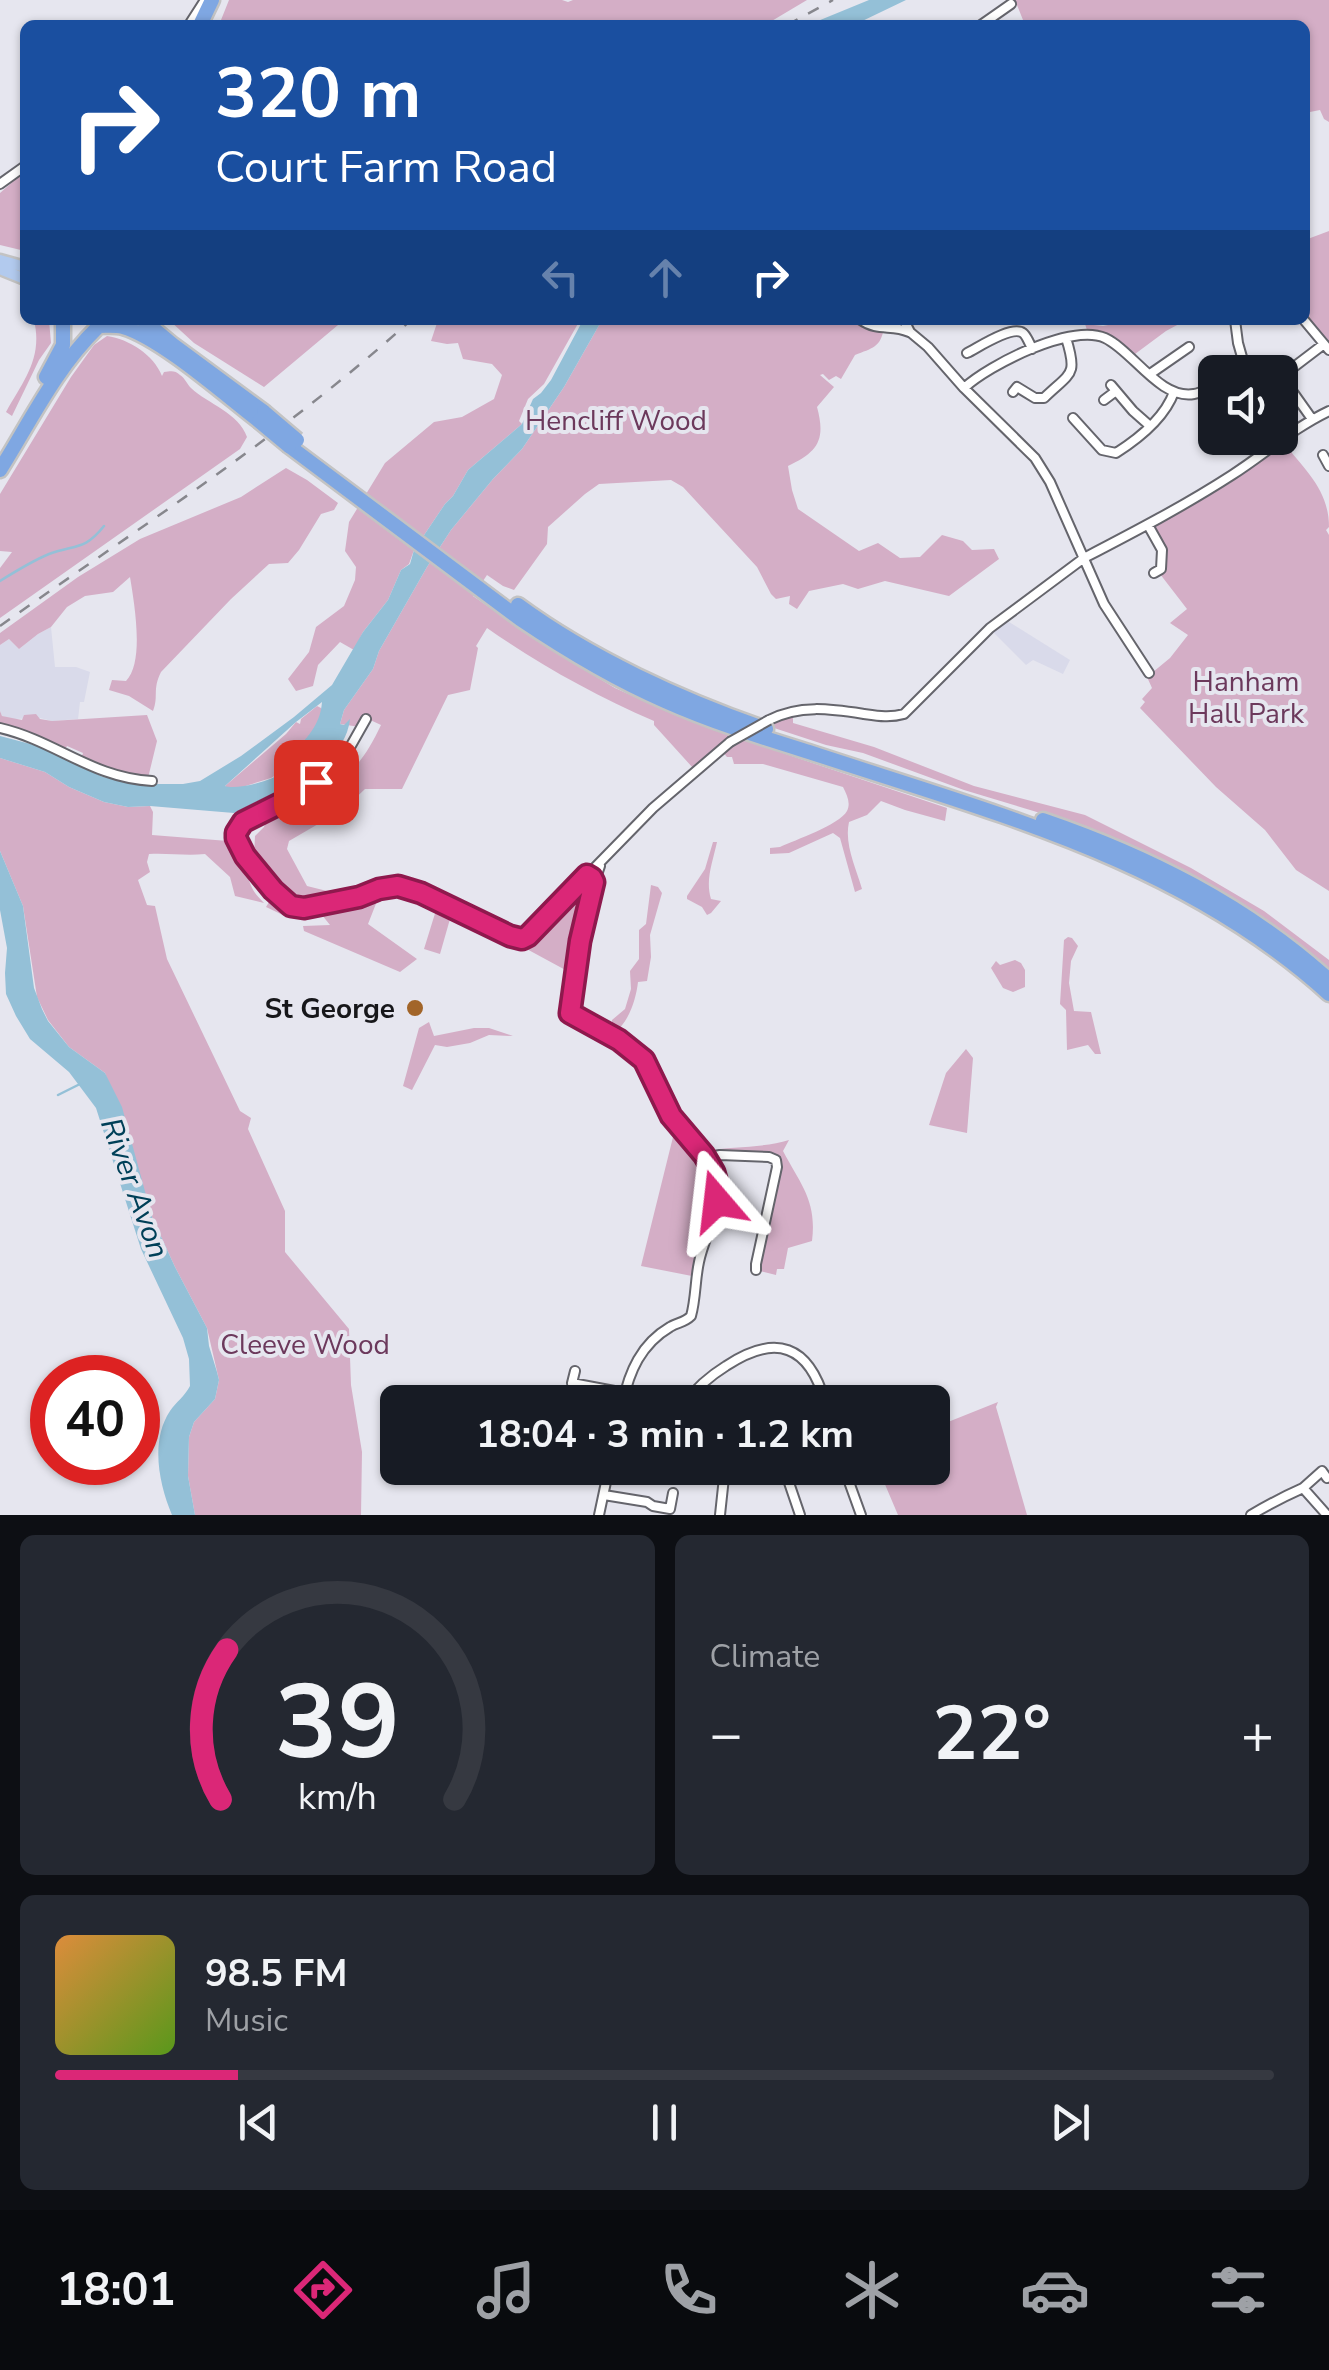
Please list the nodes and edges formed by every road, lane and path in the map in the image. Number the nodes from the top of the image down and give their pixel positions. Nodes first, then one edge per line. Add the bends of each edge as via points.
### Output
1 (208, 0) edge
2 (1011, 4) dead end
3 (192, 20) edge
4 (987, 20) edge
5 (63, 325) edge
6 (70, 325) edge
7 (101, 325) edge
8 (149, 325) edge
9 (156, 325) edge
10 (869, 325) edge
11 (906, 325) edge
12 (1082, 325) edge
13 (1236, 325) edge
14 (1308, 325) edge
15 (910, 332) junction
16 (1084, 334) junction
17 (1066, 338) junction
18 (1189, 347) dead end
19 (1326, 347) edge
20 (1032, 348) junction
21 (967, 353) dead end
22 (1241, 355) edge
23 (194, 360) junction
24 (1298, 363) edge
25 (1150, 374) junction
26 (964, 388) junction
27 (1013, 392) dead end
28 (1174, 392) junction
29 (1198, 392) edge
30 (1298, 399) edge
31 (1104, 400) dead end
32 (1329, 411) edge
33 (1090, 412) dead end
34 (261, 416) junction
35 (1312, 419) junction
36 (1150, 426) junction
37 (0, 452) edge
38 (1323, 455) dead end
39 (1329, 466) edge
40 (0, 470) edge
41 (1148, 525) junction
42 (1084, 558) junction
43 (1161, 573) dead end
44 (485, 587) junction
45 (1149, 673) dead end
46 (366, 719) dead end
47 (0, 728) edge
48 (152, 781) dead end
49 (590, 879) junction
50 (1329, 980) edge
51 (1329, 994) edge
52 (706, 1158) junction
53 (756, 1270) dead end
54 (575, 1371) dead end
55 (573, 1385) edge
56 (628, 1385) edge
57 (700, 1385) edge
58 (819, 1385) edge
59 (1326, 1471) edge
60 (606, 1485) edge
61 (723, 1485) edge
62 (790, 1485) edge
63 (850, 1485) edge
64 (1303, 1488) junction
65 (672, 1494) dead end
66 (604, 1495) junction
67 (670, 1512) edge
68 (599, 1515) edge
69 (720, 1515) edge
70 (800, 1515) edge
71 (861, 1515) edge
72 (1251, 1515) edge
73 (1327, 1515) edge

1 - 3 street
2 - 4 street
5 - 37 highway via 60,354
6 - 7 highway
7 - 34 highway via 146,338
7 - 40 highway via 78,346
8 - 23 highway
9 - 23 highway
10 - 15 street
11 - 15 street
12 - 16 street
13 - 22 street
14 - 19 street
15 - 26 street
16 - 17 street
16 - 25 street via 1116,344
17 - 20 street
17 - 27 street via 1072,371 1044,398 1017,387
18 - 25 street
19 - 24 street
20 - 21 street via 1025,334 1011,331
20 - 26 street
23 - 34 highway
25 - 28 street
26 - 42 street via 1034,458
28 - 29 street
28 - 36 street
30 - 35 street
31 - 36 street via 1114,388
32 - 35 street
33 - 36 street via 1076,420 1110,453
34 - 44 highway, bridge
35 - 41 street
38 - 39 street
41 - 42 street
41 - 43 street via 1162,550
42 - 45 street via 1104,604
42 - 49 street, bridge via 990,628 904,714 790,710 730,742 653,808
44 - 50 highway via 584,647 712,708 1135,854 1247,916
44 - 51 highway via 581,658 676,706 1015,820 1142,870 1230,917
46 - 49 street via 349,749 316,782 237,828 245,856 291,906 398,886 522,939
47 - 48 street via 108,774
49 - 52 street via 570,1013 640,1055 671,1116
52 - 53 street via 776,1160
52 - 56 street via 718,1194 692,1316 644,1350
54 - 55 street
57 - 58 street via 731,1362 775,1347 801,1357
59 - 64 street
60 - 66 street
61 - 69 street
62 - 70 street
63 - 71 street
64 - 72 street
64 - 73 street
65 - 67 street
66 - 67 street
66 - 68 street

